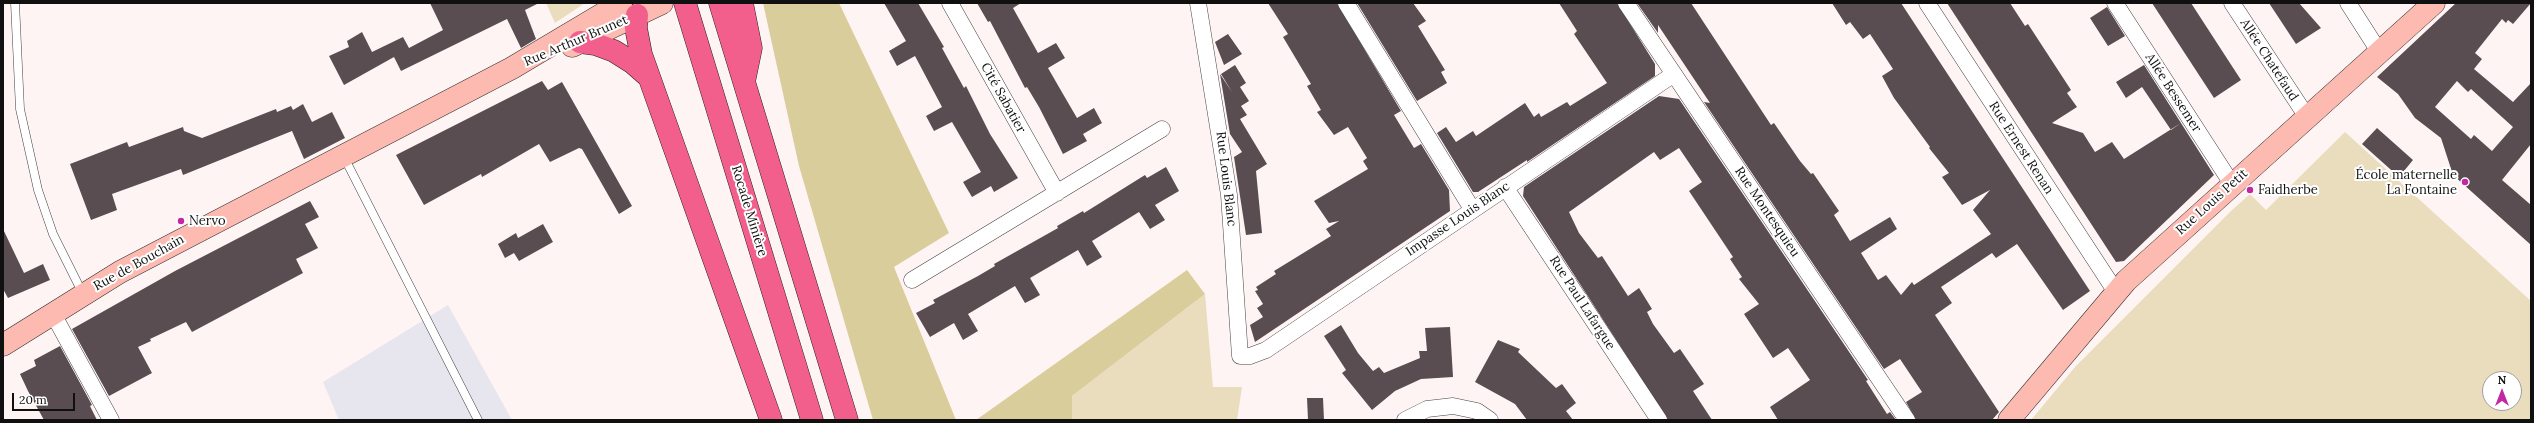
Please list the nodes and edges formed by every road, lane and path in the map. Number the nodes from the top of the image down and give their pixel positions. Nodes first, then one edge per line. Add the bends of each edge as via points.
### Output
1 (15, 3) edge
2 (662, 3) edge
3 (685, 3) edge
4 (720, 3) edge
5 (742, 3) edge
6 (950, 3) edge
7 (1198, 3) edge
8 (1346, 3) edge
9 (1626, 3) edge
10 (1927, 3) edge
11 (2115, 3) edge
12 (2232, 3) edge
13 (2348, 3) edge
14 (2434, 3) edge
15 (633, 7) edge
16 (580, 42) junction
17 (2380, 53) junction
18 (512, 68) junction
19 (1674, 74) junction
20 (649, 78) junction
21 (744, 85) junction
22 (2307, 117) junction
23 (1162, 129) dead end
24 (344, 156) junction
25 (2232, 184) junction
26 (1506, 187) junction
27 (1057, 193) junction
28 (1472, 209) junction
29 (912, 280) dead end
30 (2116, 292) junction
31 (83, 294) junction
32 (52, 312) junction
33 (3, 345) edge
34 (1240, 356) joint
35 (111, 420) edge
36 (478, 420) edge
37 (771, 420) edge
38 (812, 420) edge
39 (847, 420) edge
40 (1405, 420) edge
41 (1490, 420) edge
42 (1659, 420) edge
43 (1907, 420) edge
44 (2009, 420) edge

1 - 31 lane via 20,109 38,190 53,234
2 - 15 street, Rue Arthur Brunet
3 - 38 highway, Rocade Minière
4 - 21 highway
5 - 21 highway via 751,48
6 - 27 street, Cité Sabatier
7 - 34 street, Rue Louis Blanc via 1231,209
8 - 28 street
9 - 19 street, Rue Montesquieu
10 - 30 street, Rue Ernest Renan
11 - 25 street, Allée Bessemer
12 - 22 street, Allée Chatefaud
13 - 17 street
14 - 17 street, Rue Louis Petit
15 - 16 street, Rue Arthur Brunet
15 - 18 street
15 - 20 highway via 638,41
16 - 18 street, Rue Arthur Brunet
16 - 20 highway via 614,51 633,63
17 - 22 street, Rue Louis Petit
18 - 24 street, Rue de Bouchain
19 - 26 street, Impasse Louis Blanc
19 - 43 street, Rue Montesquieu
20 - 37 highway
21 - 39 highway
22 - 25 street, Rue Louis Petit
23 - 27 street
24 - 31 street, Rue de Bouchain via 183,238
24 - 36 lane
25 - 30 street, Rue Louis Petit
26 - 28 street, Impasse Louis Blanc
26 - 42 street, Rue Paul Lafargue
27 - 29 street
28 - 34 street, Impasse Louis Blanc via 1266,350 1250,356
30 - 44 street, Rue Louis Petit
31 - 32 street, Rue de Bouchain
32 - 33 street, Rue de Bouchain
32 - 35 street
40 - 41 street via 1427,409 1453,406 1477,411

